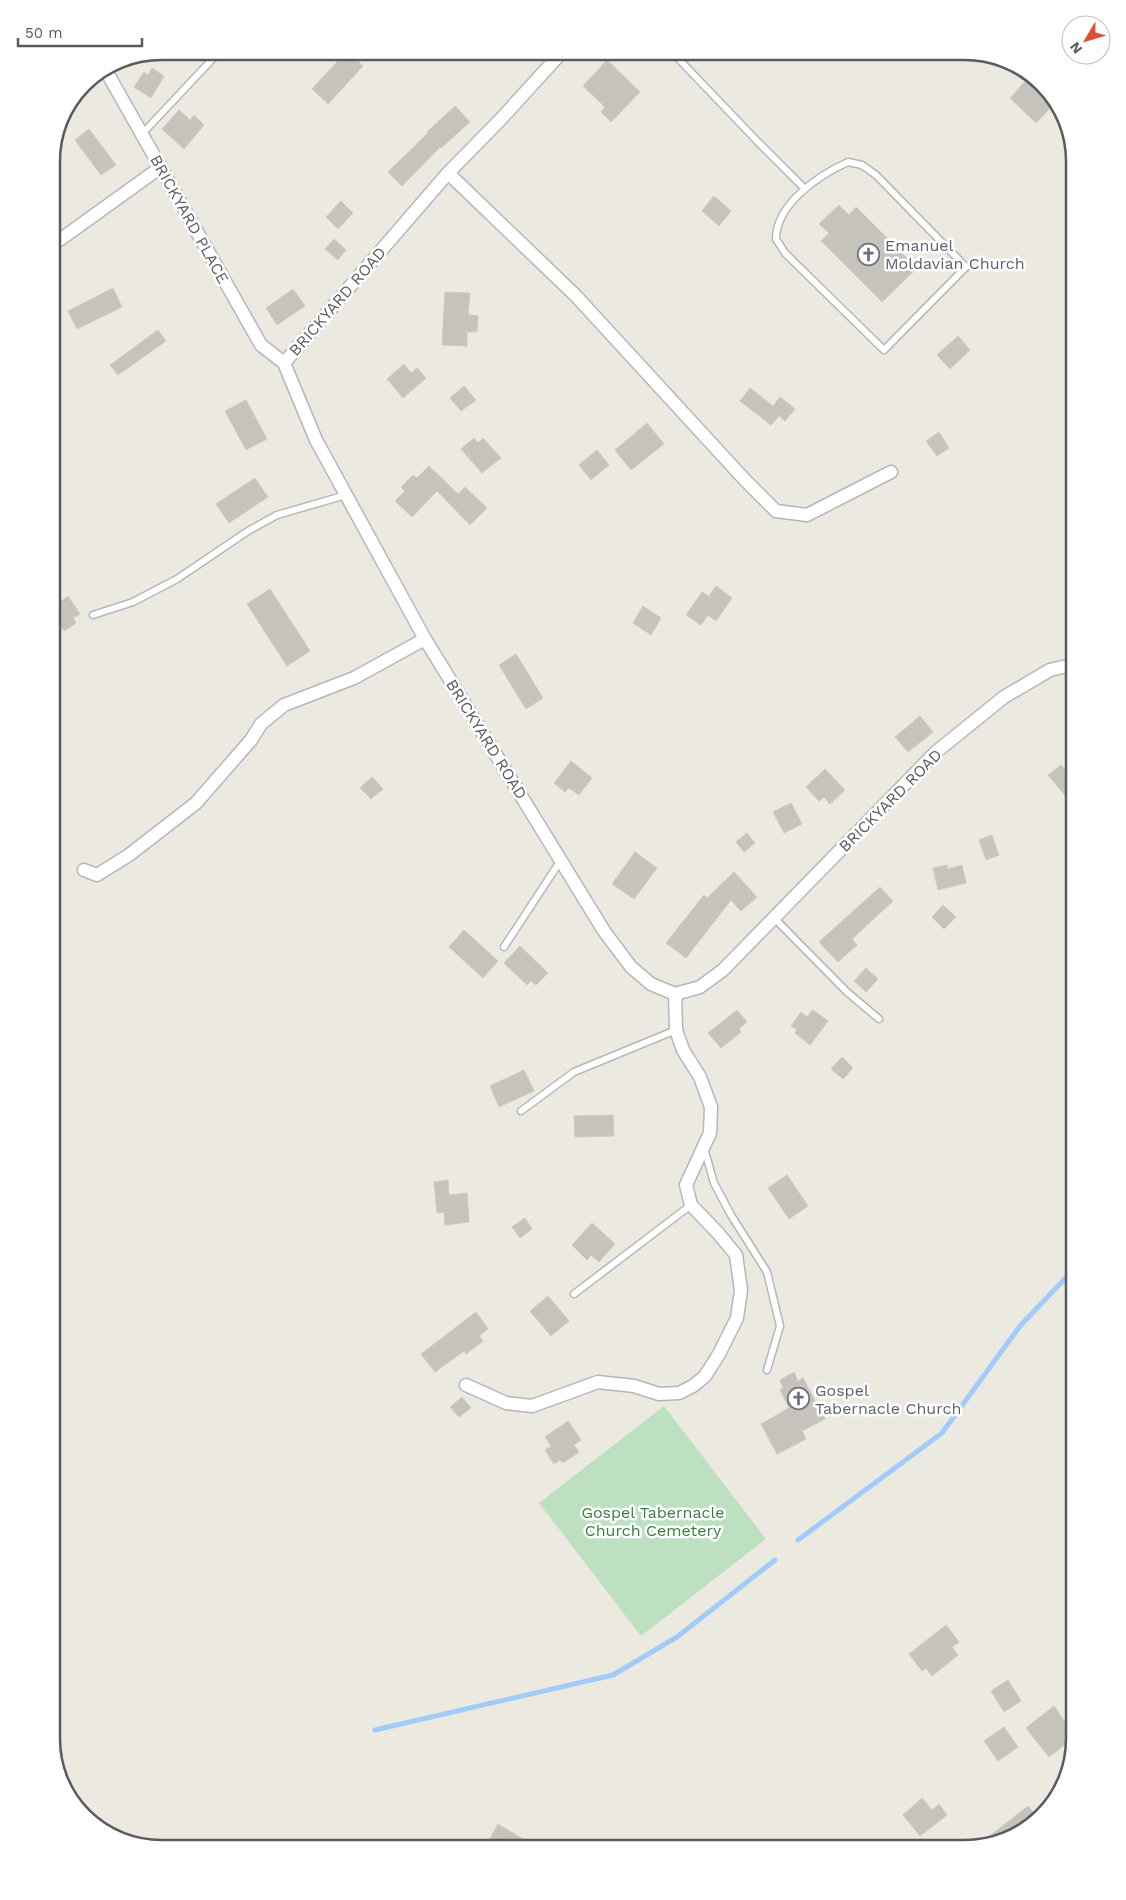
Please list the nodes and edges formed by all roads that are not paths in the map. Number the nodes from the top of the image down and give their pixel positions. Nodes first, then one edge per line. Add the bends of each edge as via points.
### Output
1 (212, 60) edge
2 (555, 60) edge
3 (680, 60) edge
4 (108, 74) edge
5 (142, 134) junction
6 (161, 167) junction
7 (448, 173) junction
8 (805, 188) junction
9 (60, 239) edge
10 (284, 363) junction
11 (891, 472) dead end
12 (346, 495) junction
13 (93, 615) dead end
14 (425, 639) junction
15 (1066, 666) edge
16 (561, 860) junction
17 (84, 870) dead end
18 (775, 919) junction
19 (504, 946) dead end
20 (675, 994) junction
21 (879, 1019) dead end
22 (676, 1030) junction
23 (522, 1111) dead end
24 (703, 1146) junction
25 (691, 1205) junction
26 (574, 1294) dead end
27 (767, 1370) dead end
28 (466, 1385) dead end

1 - 5 lane
2 - 7 street, BRICKYARD ROAD
3 - 8 lane
4 - 5 street, BRICKYARD PLACE
5 - 6 street, BRICKYARD PLACE
6 - 9 street
6 - 10 street, BRICKYARD PLACE via 261,346
7 - 10 street, BRICKYARD ROAD
7 - 11 street via 576,296 776,511 807,515
8 - 8 lane via 848,162 862,165 876,174 966,267 884,350 778,244 778,224
10 - 12 street, BRICKYARD ROAD via 316,440
12 - 13 lane via 278,515 248,531 178,579 133,602
12 - 14 street, BRICKYARD ROAD
14 - 16 street, BRICKYARD ROAD
14 - 17 street via 354,678 284,705 261,724 196,803 171,824 129,856 97,875
15 - 18 street, BRICKYARD ROAD via 1050,670 1004,697 936,752
16 - 19 lane
16 - 20 street, BRICKYARD ROAD via 604,931 631,967 651,984
18 - 20 street, BRICKYARD ROAD via 723,970 700,987
18 - 21 lane
20 - 22 street
22 - 23 lane via 574,1072
22 - 24 street via 682,1050 700,1077 711,1107 710,1133
24 - 25 street via 686,1185
24 - 27 lane via 714,1183 767,1272 780,1326
25 - 26 lane
25 - 28 street via 736,1255 741,1290 737,1318 705,1376 693,1386 678,1393 659,1394 634,1386 598,1382 532,1406 506,1403

